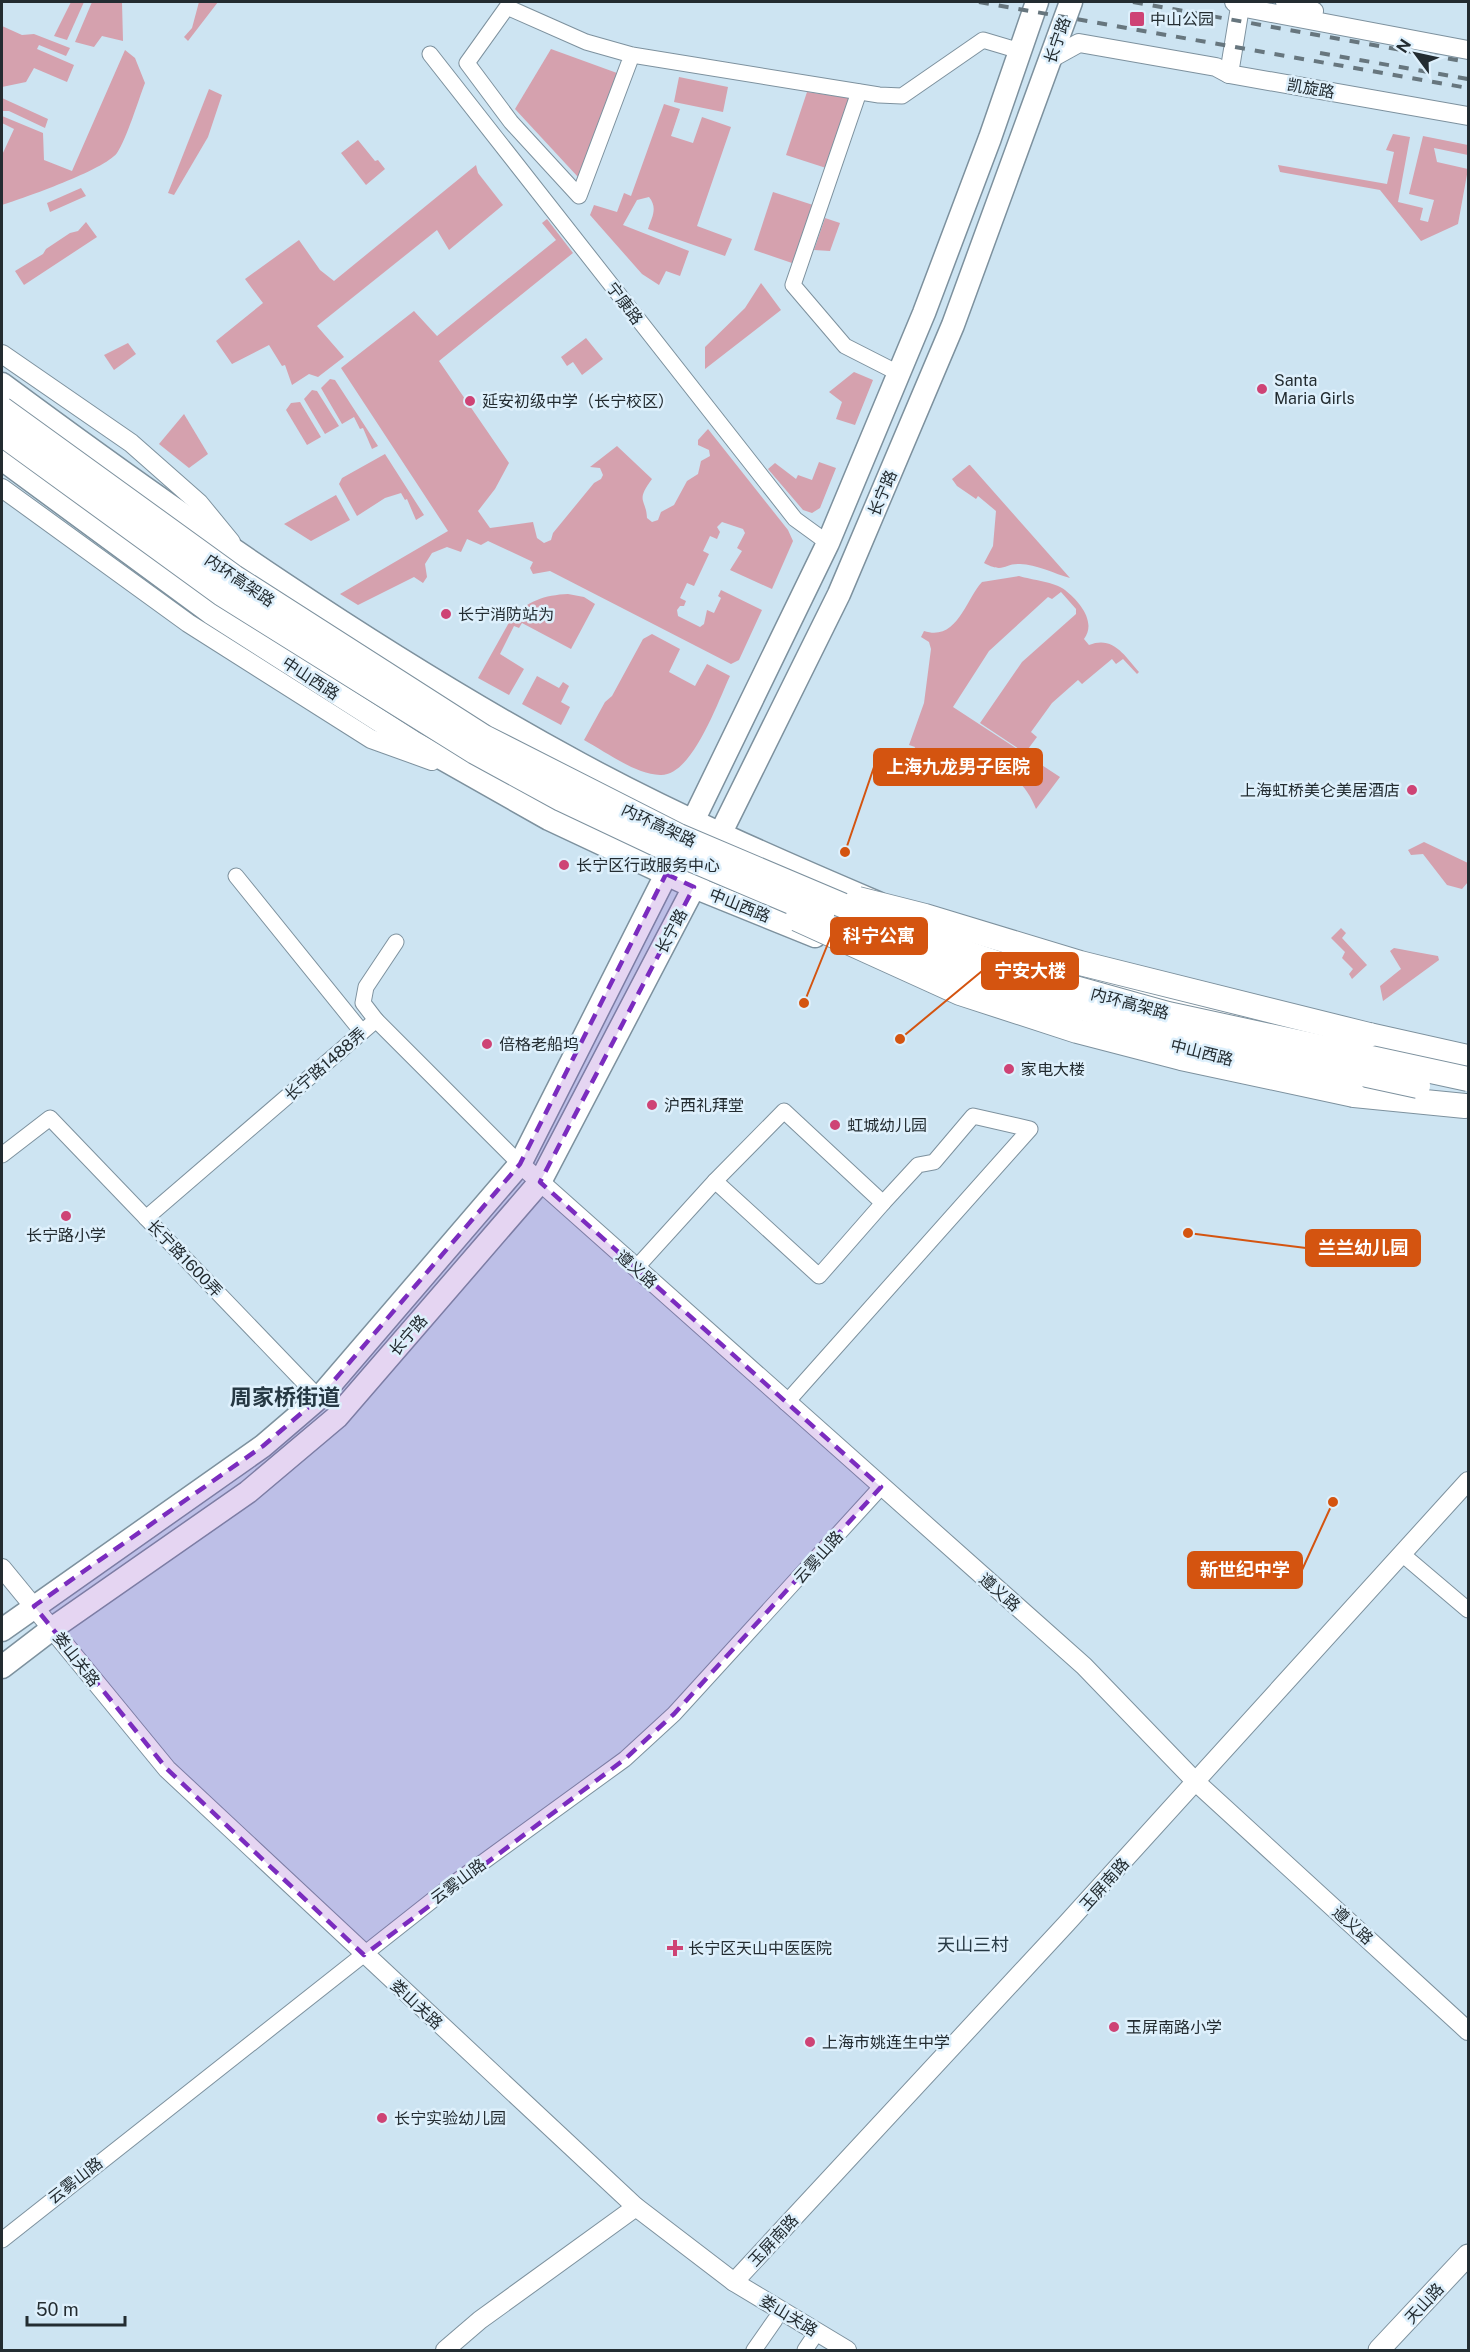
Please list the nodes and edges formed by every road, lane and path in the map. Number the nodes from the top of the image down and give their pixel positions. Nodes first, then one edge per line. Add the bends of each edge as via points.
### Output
1 (1037, 2) edge
2 (1071, 2) edge
3 (1285, 2) edge
4 (1237, 4) edge
5 (1468, 41) edge
6 (1468, 50) edge
7 (1020, 51) junction
8 (430, 54) dead end
9 (632, 55) junction
10 (1050, 59) junction
11 (1228, 74) junction
12 (859, 92) junction
13 (1468, 116) edge
14 (2, 354) edge
15 (900, 374) junction
16 (2, 384) edge
17 (2, 409) edge
18 (2, 434) edge
19 (2, 459) edge
20 (2, 488) edge
21 (828, 543) junction
22 (245, 560) junction
23 (465, 772) junction
24 (693, 821) junction
25 (720, 833) junction
26 (668, 863) junction
27 (236, 876) dead end
28 (694, 887) junction
29 (801, 888) junction
30 (396, 942) dead end
31 (376, 1020) junction
32 (362, 1032) junction
33 (1468, 1057) edge
34 (1468, 1079) edge
35 (1467, 1103) edge
36 (2, 1155) edge
37 (520, 1164) junction
38 (715, 1181) junction
39 (540, 1182) junction
40 (883, 1203) junction
41 (146, 1218) junction
42 (636, 1268) junction
43 (320, 1398) junction
44 (786, 1403) junction
45 (1468, 1481) edge
46 (881, 1487) junction
47 (1402, 1554) junction
48 (2, 1568) edge
49 (34, 1606) junction
50 (1468, 1610) edge
51 (53, 1628) junction
52 (2, 1630) edge
53 (2, 1667) edge
54 (1196, 1782) junction
55 (364, 1955) junction
56 (1468, 2031) edge
57 (636, 2207) junction
58 (2, 2240) edge
59 (1468, 2255) edge
60 (734, 2282) junction
61 (774, 2320) dead end
62 (817, 2332) junction
63 (445, 2350) edge
64 (754, 2350) edge
65 (805, 2350) edge
66 (847, 2350) edge
67 (1378, 2350) edge

1 - 7 main road, 长宁路
2 - 10 main road, 长宁路
3 - 5 street via 1331,17
4 - 6 street
4 - 11 street
7 - 12 street via 983,40 902,96
7 - 15 main road, 长宁路
8 - 21 street, 宁康路 via 795,519
9 - 9 street via 579,196 511,122 466,63 507,7 586,42
9 - 12 street
10 - 11 street, 凯旋路 via 1079,42 1216,67
10 - 25 main road, 长宁路 via 953,325 843,584
11 - 13 street, 凯旋路
12 - 15 street via 793,285 845,346
14 - 22 street via 131,443 199,503
15 - 21 main road, 长宁路
16 - 22 main road
17 - 29 highway, 内环高架路, bridge via 234,577 484,737 679,836
18 - 26 highway, 内环高架路, bridge via 222,594 465,746
19 - 23 main road, 中山西路 via 211,614
20 - 23 street via 188,623 371,739
21 - 24 main road, 长宁路
22 - 24 main road via 447,689 581,765
23 - 26 main road, 中山西路 via 549,819
24 - 25 main road
24 - 26 main road, 长宁路
25 - 28 main road, 长宁路
25 - 33 main road via 896,911 1105,984 1371,1046
26 - 28 main road, 中山西路
26 - 35 highway, 内环高架路, bridge via 1045,998 1164,1031
26 - 35 highway, bridge via 960,993 1077,1030 1181,1058 1354,1095
26 - 37 main road, 长宁路
27 - 32 street
28 - 35 main road, 中山西路 via 842,947 1046,1012 1244,1062
28 - 39 main road, 长宁路
29 - 33 highway, bridge via 925,916 1080,963
29 - 34 highway, 内环高架路, bridge via 908,933 1050,981 1168,1014
30 - 31 street via 366,987 363,1003
31 - 32 street, 长宁路1488弄
31 - 37 street, 长宁路1488弄
32 - 41 street, 长宁路1488弄
36 - 41 street, 长宁路1600弄 via 50,1118
37 - 39 street, 遵义路
37 - 43 main road, 长宁路
38 - 40 street via 784,1111
38 - 40 street via 819,1276
38 - 42 street
39 - 42 street, 遵义路
39 - 51 main road, 长宁路 via 337,1417 248,1491
40 - 44 street via 918,1165 934,1161 973,1116 1030,1129
41 - 43 street, 长宁路1600弄
42 - 44 street, 遵义路
43 - 49 main road, 长宁路 via 263,1446
44 - 46 street, 遵义路
45 - 47 street, 玉屏南路
46 - 54 street, 遵义路 via 1084,1666
46 - 55 street, 云雾山路 via 674,1714 625,1759 453,1884
47 - 50 street
47 - 54 street, 玉屏南路
48 - 49 street, 娄山关路
49 - 51 street, 娄山关路
49 - 52 main road, 长宁路
51 - 53 main road, 长宁路
51 - 55 street, 娄山关路 via 167,1768
54 - 56 street, 遵义路
54 - 60 street, 玉屏南路
55 - 57 street, 娄山关路
55 - 58 street, 云雾山路
57 - 60 street, 娄山关路
57 - 63 street via 480,2320
59 - 67 main road, 天山路
60 - 62 street, 娄山关路
61 - 64 street
62 - 65 street
62 - 66 street, 娄山关路

